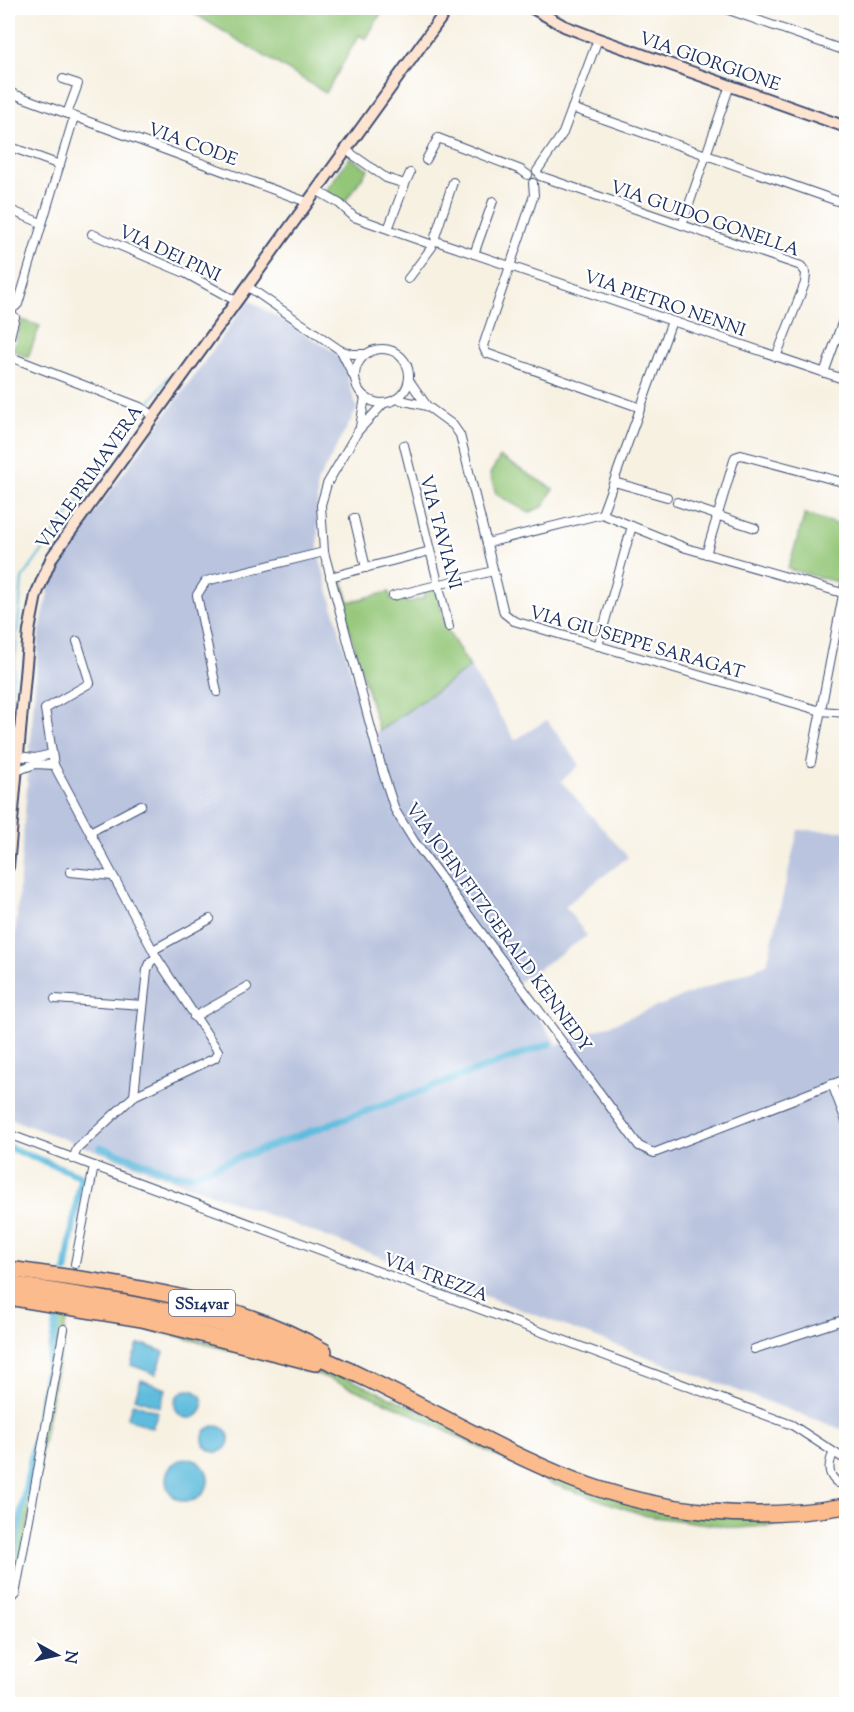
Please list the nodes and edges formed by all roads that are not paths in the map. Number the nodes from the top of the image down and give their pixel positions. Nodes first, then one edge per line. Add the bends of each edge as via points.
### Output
1 (448, 8) edge
2 (532, 8) edge
3 (723, 8) edge
4 (598, 39) junction
5 (846, 51) edge
6 (63, 79) dead end
7 (730, 85) junction
8 (8, 92) edge
9 (572, 108) junction
10 (71, 115) junction
11 (846, 127) edge
12 (8, 146) edge
13 (346, 150) junction
14 (704, 155) junction
15 (426, 160) dead end
16 (60, 165) junction
17 (410, 173) dead end
18 (539, 173) junction
19 (528, 175) junction
20 (453, 182) dead end
21 (533, 183) junction
22 (405, 184) junction
23 (316, 190) junction
24 (493, 201) dead end
25 (307, 202) junction
26 (846, 204) edge
27 (8, 209) edge
28 (42, 223) junction
29 (390, 224) dead end
30 (682, 225) junction
31 (92, 234) dead end
32 (474, 254) junction
33 (510, 266) junction
34 (408, 279) dead end
35 (247, 286) junction
36 (236, 301) junction
37 (8, 305) edge
38 (846, 312) edge
39 (15, 317) dead end
40 (672, 321) junction
41 (8, 345) edge
42 (340, 350) junction
43 (365, 354) junction
44 (8, 356) edge
45 (776, 357) junction
46 (824, 373) junction
47 (355, 380) junction
48 (408, 380) junction
49 (846, 380) edge
50 (365, 397) junction
51 (396, 399) junction
52 (384, 403) junction
53 (427, 406) junction
54 (641, 408) junction
55 (151, 414) junction
56 (358, 431) junction
57 (404, 445) dead end
58 (614, 482) junction
59 (846, 483) edge
60 (667, 497) dead end
61 (677, 502) dead end
62 (602, 514) junction
63 (717, 516) junction
64 (354, 518) dead end
65 (632, 526) junction
66 (755, 528) dead end
67 (487, 543) junction
68 (430, 551) junction
69 (324, 552) junction
70 (706, 554) junction
71 (366, 568) junction
72 (493, 571) junction
73 (330, 578) junction
74 (846, 579) edge
75 (440, 585) junction
76 (845, 593) edge
77 (393, 596) dead end
78 (449, 627) dead end
79 (77, 641) dead end
80 (598, 646) junction
81 (217, 692) dead end
82 (820, 711) junction
83 (846, 713) edge
84 (52, 754) junction
85 (17, 756) junction
86 (811, 762) dead end
87 (54, 765) junction
88 (16, 771) junction
89 (141, 805) dead end
90 (90, 832) junction
91 (8, 867) edge
92 (70, 872) dead end
93 (112, 876) junction
94 (210, 919) dead end
95 (155, 954) junction
96 (247, 987) dead end
97 (55, 999) dead end
98 (143, 1005) junction
99 (194, 1017) junction
100 (846, 1079) edge
101 (832, 1084) junction
102 (134, 1096) junction
103 (846, 1121) edge
104 (8, 1134) edge
105 (73, 1159) junction
106 (93, 1166) junction
107 (75, 1263) dead end
108 (8, 1269) edge
109 (8, 1284) edge
110 (8, 1297) edge
111 (846, 1319) edge
112 (64, 1329) dead end
113 (754, 1349) dead end
114 (381, 1385) junction
115 (833, 1454) junction
116 (846, 1460) edge
117 (846, 1482) edge
118 (846, 1506) edge
119 (8, 1602) edge

1 - 13 main road, VIALE PRIMAVERA
2 - 4 main road, VIA GIORGIONE
3 - 5 street
4 - 7 main road, VIA GIORGIONE
4 - 9 street
6 - 10 street via 78,84
7 - 11 main road, VIA GIORGIONE
7 - 14 street
8 - 10 street, VIA CODE
9 - 14 street
9 - 18 street via 559,141
10 - 16 street
10 - 25 street, VIA CODE
12 - 16 street
13 - 22 street via 386,178
13 - 23 main road, VIALE PRIMAVERA
14 - 26 street
14 - 30 street
15 - 19 street via 438,138
16 - 28 street
17 - 22 street
18 - 19 street via 531,171
18 - 21 street via 539,181
18 - 30 street, VIA GUIDO GONELLA
19 - 21 street
20 - 32 street, VIA PIETRO NENNI via 436,241
21 - 33 street via 534,195
22 - 29 street
23 - 25 main road, VIALE PRIMAVERA
23 - 34 street via 354,217 430,244 432,247
24 - 32 street
25 - 35 main road, VIALE PRIMAVERA
27 - 28 street
28 - 37 street via 18,304
30 - 45 street, VIA GUIDO GONELLA via 801,266 806,273 806,283
31 - 36 street, VIA DEI PINI via 185,273
32 - 33 street, VIA PIETRO NENNI
33 - 40 street, VIA PIETRO NENNI
33 - 54 street via 483,346 486,353
35 - 36 main road, VIALE PRIMAVERA
35 - 42 street
36 - 55 main road, VIALE PRIMAVERA
38 - 46 street
39 - 41 street
40 - 45 street, VIA PIETRO NENNI
40 - 54 street
42 - 43 street
42 - 47 street
43 - 47 street via 357,366
43 - 48 street via 380,349 397,353 407,365
44 - 55 street
45 - 46 street, VIA PIETRO NENNI
46 - 49 street, VIA PIETRO NENNI
47 - 50 street
48 - 51 street
48 - 53 street, VIA GIUSEPPE SARAGAT
50 - 52 street
50 - 56 street, VIA JOHN FITZGERALD KENNEDY
51 - 52 street, VIA JOHN FITZGERALD KENNEDY
51 - 53 street, VIA GIUSEPPE SARAGAT
52 - 56 street, VIA JOHN FITZGERALD KENNEDY
53 - 67 street, VIA GIUSEPPE SARAGAT via 460,435
54 - 58 street
55 - 85 main road, VIALE PRIMAVERA via 63,539 36,595
56 - 69 street, VIA JOHN FITZGERALD KENNEDY via 327,484 321,505
57 - 68 street, VIA TAVIANI
58 - 60 street
58 - 62 street
59 - 63 street via 741,455 735,457
61 - 63 street
62 - 65 street
62 - 67 street
63 - 66 street
63 - 70 street
64 - 71 street
65 - 70 street
65 - 80 street
67 - 72 street, VIA GIUSEPPE SARAGAT
68 - 71 street
68 - 75 street, VIA TAVIANI
69 - 73 street, VIA JOHN FITZGERALD KENNEDY
69 - 81 street via 206,581 201,586 196,595
70 - 76 street
71 - 73 street
72 - 75 street
72 - 80 street, VIA GIUSEPPE SARAGAT via 504,614 514,621
73 - 101 street, VIA JOHN FITZGERALD KENNEDY via 395,810 639,1146 654,1153
74 - 76 street
75 - 77 street
75 - 78 street, VIA TAVIANI
76 - 82 street
79 - 84 street via 90,683 45,709
80 - 82 street, VIA GIUSEPPE SARAGAT
82 - 83 street, VIA GIUSEPPE SARAGAT
82 - 86 street
84 - 85 street via 35,758
84 - 87 street
85 - 88 main road, VIALE PRIMAVERA
87 - 88 street via 35,764
87 - 90 street
88 - 91 main road, VIALE PRIMAVERA
89 - 90 street
90 - 93 street
92 - 93 street
93 - 95 street
94 - 95 street
95 - 98 street via 147,970
95 - 99 street
96 - 99 street
97 - 98 street
98 - 102 street
99 - 102 street via 218,1051 215,1058
100 - 101 street, VIA JOHN FITZGERALD KENNEDY
101 - 103 street
102 - 105 street via 77,1149
104 - 105 street, VIA TREZZA
105 - 106 street, VIA TREZZA
106 - 107 street
106 - 115 street, VIA TREZZA via 792,1425 813,1436
108 - 114 highway, SS14var via 127,1286 240,1314 298,1336
109 - 114 highway via 142,1304 259,1335
110 - 114 highway, SS14var via 187,1329 324,1365
111 - 113 street
112 - 119 street via 15,1594
114 - 118 highway via 544,1467 618,1495 684,1509 738,1514
115 - 116 street, VIA TREZZA
115 - 117 street via 830,1476 838,1483

